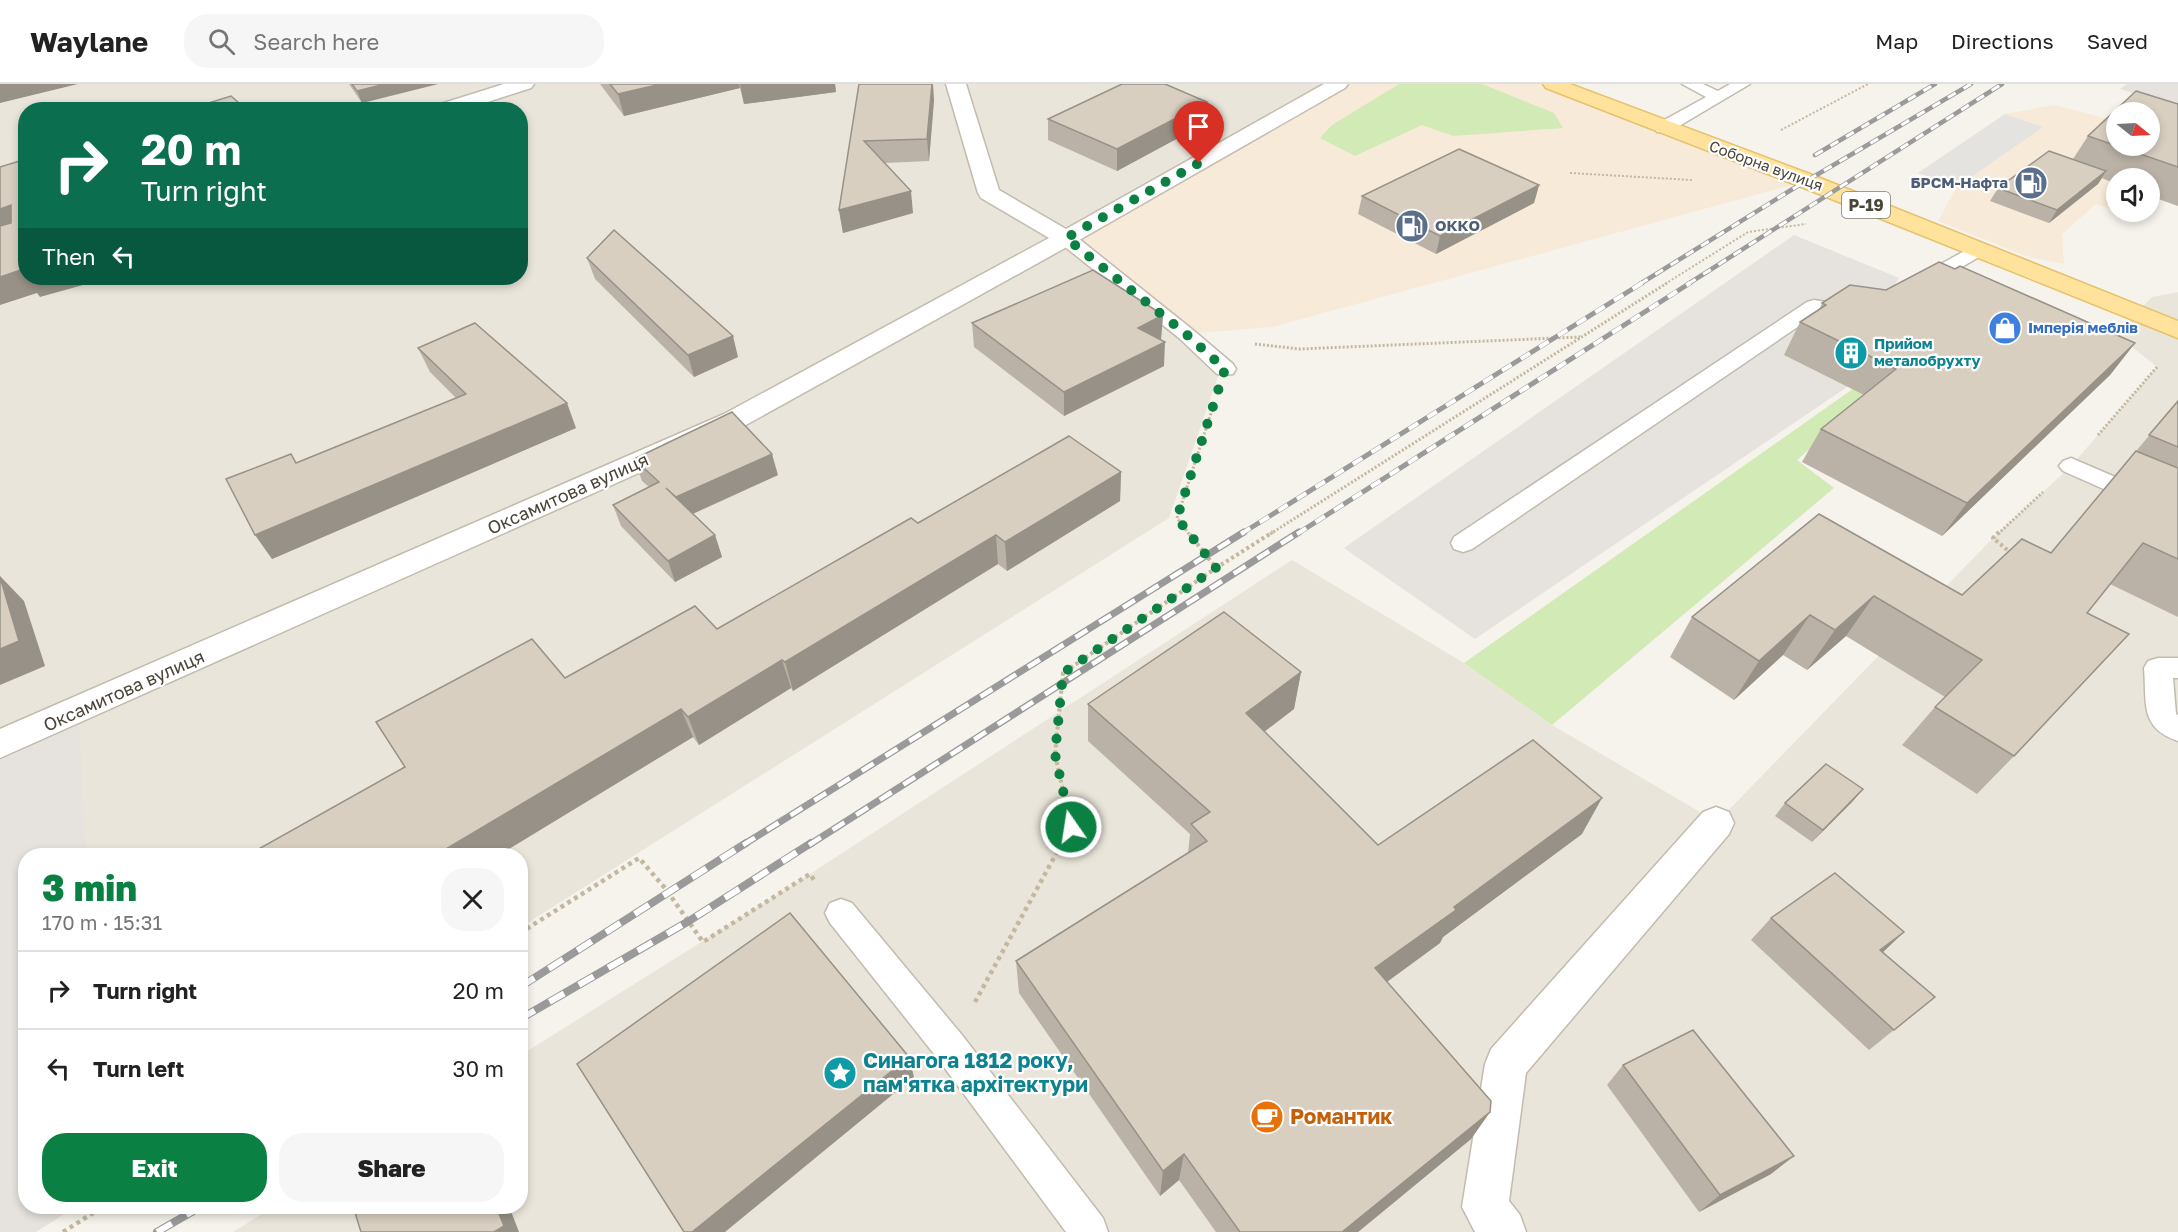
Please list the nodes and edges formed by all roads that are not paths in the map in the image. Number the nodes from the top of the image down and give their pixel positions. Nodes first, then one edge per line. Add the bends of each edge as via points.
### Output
1 (524, 84) edge
2 (956, 84) edge
3 (1338, 84) edge
4 (1554, 84) edge
5 (1690, 84) edge
6 (1742, 84) edge
7 (1718, 97) junction
8 (467, 102) edge
9 (1663, 128) junction
10 (1066, 238) junction
11 (1977, 250) junction
12 (1898, 296) edge
13 (1878, 308) edge
14 (2178, 330) edge
15 (1225, 369) road end
16 (2071, 466) road end
17 (2178, 514) edge
18 (1463, 543) dead end
19 (2178, 668) edge
20 (2178, 730) edge
21 (0, 744) edge
22 (1716, 823) dead end
23 (841, 913) dead end
24 (1089, 1232) edge
25 (1503, 1232) edge

1 - 8 street
2 - 10 street via 989,193
3 - 10 street, Оксамитова вулиця
4 - 9 main road, Соборна вулиця / Р-19
5 - 7 lane
6 - 7 lane
7 - 9 lane
9 - 11 main road, Соборна вулиця / Р-19
10 - 15 lane
10 - 21 street, Оксамитова вулиця via 734,420
11 - 12 lane
11 - 14 main road, Соборна вулиця / Р-19
13 - 18 lane via 1868,314 1814,306
16 - 17 lane
19 - 20 lane via 2158,668 2162,719
22 - 25 street via 1506,1064 1485,1207
23 - 24 lane via 950,1047

